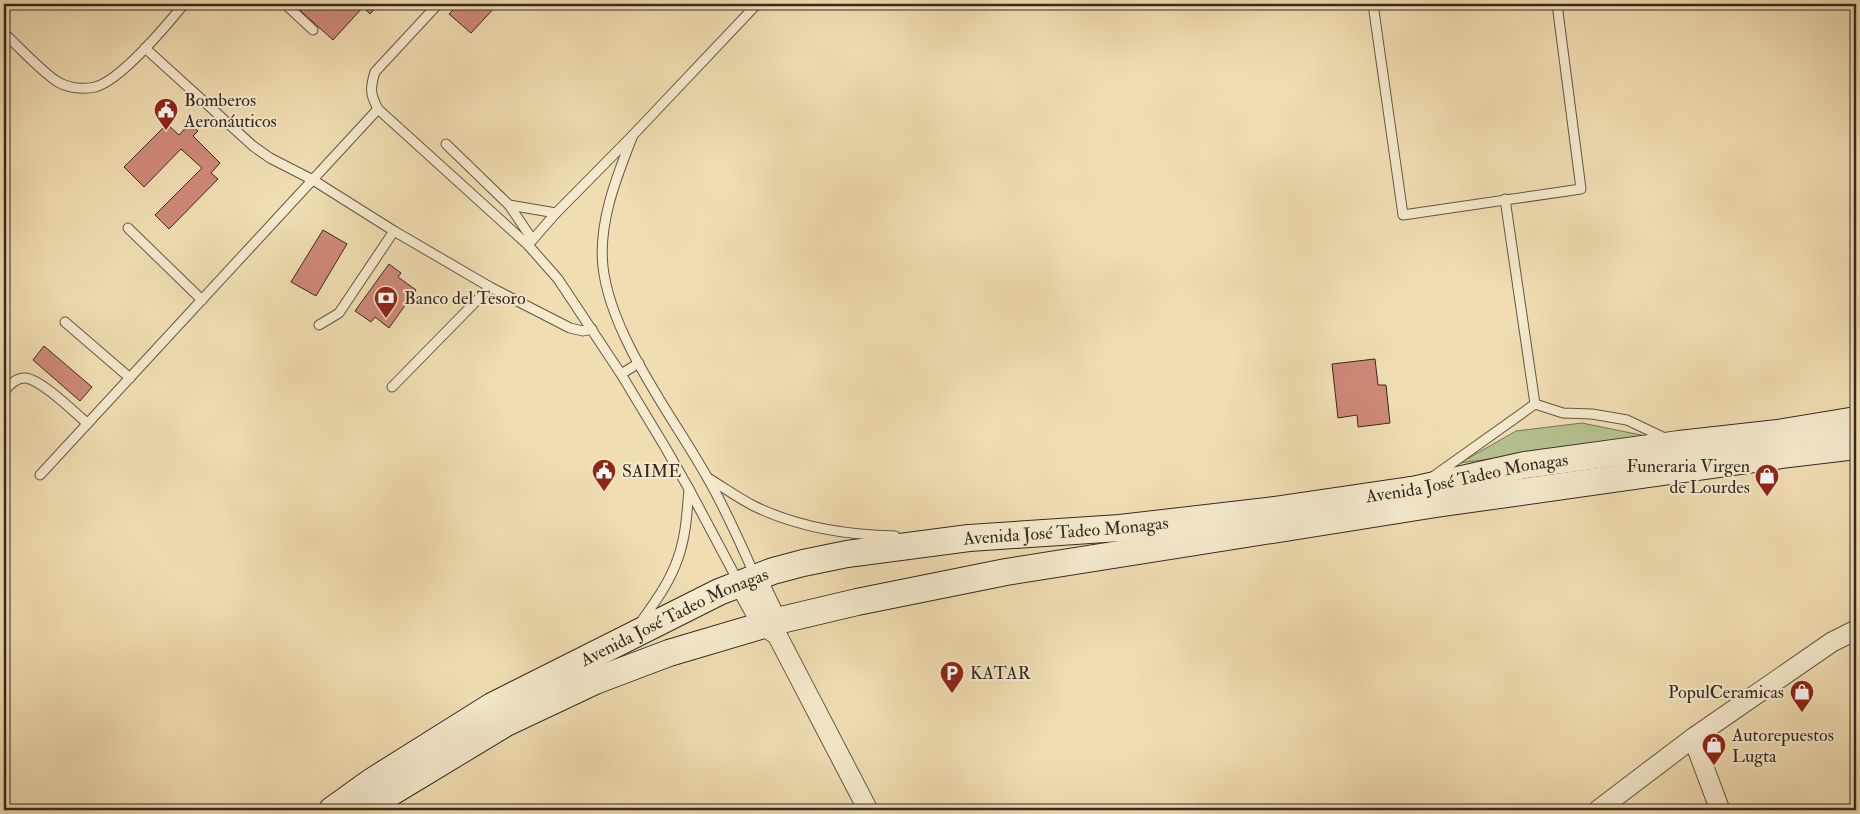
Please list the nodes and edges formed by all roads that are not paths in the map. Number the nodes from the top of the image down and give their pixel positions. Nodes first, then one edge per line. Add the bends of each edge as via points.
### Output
1 (184, 4) edge
2 (285, 4) edge
3 (438, 4) edge
4 (757, 4) edge
5 (1373, 4) edge
6 (1556, 4) edge
7 (313, 30) dead end
8 (4, 33) edge
9 (145, 48) junction
10 (378, 109) junction
11 (633, 135) junction
12 (446, 144) dead end
13 (313, 180) junction
14 (1504, 199) junction
15 (509, 205) junction
16 (556, 212) junction
17 (128, 228) dead end
18 (394, 231) junction
19 (530, 242) junction
20 (490, 287) junction
21 (202, 300) junction
22 (65, 322) dead end
23 (319, 325) dead end
24 (592, 329) junction
25 (639, 363) junction
26 (621, 374) junction
27 (130, 378) junction
28 (392, 387) dead end
29 (4, 392) edge
30 (1535, 404) junction
31 (1856, 420) edge
32 (87, 424) junction
33 (1679, 444) junction
34 (1856, 446) edge
35 (40, 475) dead end
36 (708, 478) junction
37 (1417, 488) junction
38 (689, 489) junction
39 (969, 538) junction
40 (747, 580) junction
41 (772, 627) junction
42 (1856, 630) edge
43 (632, 635) junction
44 (1693, 738) junction
45 (332, 810) edge
46 (367, 810) edge
47 (868, 810) edge
48 (1598, 810) edge
49 (1720, 810) edge

1 - 9 lane
2 - 7 lane
3 - 10 lane via 375,72 372,98
4 - 11 lane
5 - 14 lane via 1403,215
6 - 14 lane via 1581,189
8 - 9 lane via 55,80 74,88 96,87 113,78
9 - 13 lane via 253,146
10 - 13 lane
10 - 19 lane
11 - 16 lane
11 - 25 lane via 608,207 603,266 610,302
12 - 15 lane
13 - 18 lane
13 - 21 lane
14 - 30 lane
15 - 16 lane
15 - 19 lane
16 - 19 lane
17 - 21 lane
18 - 20 lane
18 - 23 lane via 339,313
19 - 24 lane
20 - 24 lane via 570,328
20 - 28 lane
21 - 27 lane
22 - 27 lane
24 - 26 lane
25 - 26 lane
25 - 36 lane
26 - 38 lane
27 - 32 lane
29 - 32 lane via 11,383 25,378 38,382
30 - 33 lane via 1563,413 1627,420
30 - 37 lane
31 - 33 main road, Avenida José Tadeo Monagas
32 - 35 lane
33 - 37 main road, Avenida José Tadeo Monagas via 1525,465
34 - 41 main road, Avenida José Tadeo Monagas via 1436,504 1006,572 857,602
36 - 39 lane via 754,506 803,525 870,536
36 - 40 lane
37 - 39 main road, Avenida José Tadeo Monagas via 1274,510 1120,528
38 - 40 lane
38 - 43 lane via 678,559 665,587
39 - 40 main road, Avenida José Tadeo Monagas via 847,554
40 - 41 street
40 - 43 main road, Avenida José Tadeo Monagas
41 - 46 main road, Avenida José Tadeo Monagas via 670,653 596,681 506,723
41 - 47 street
42 - 44 street via 1832,642
43 - 45 main road, Avenida José Tadeo Monagas via 492,706
44 - 48 street
44 - 49 street

